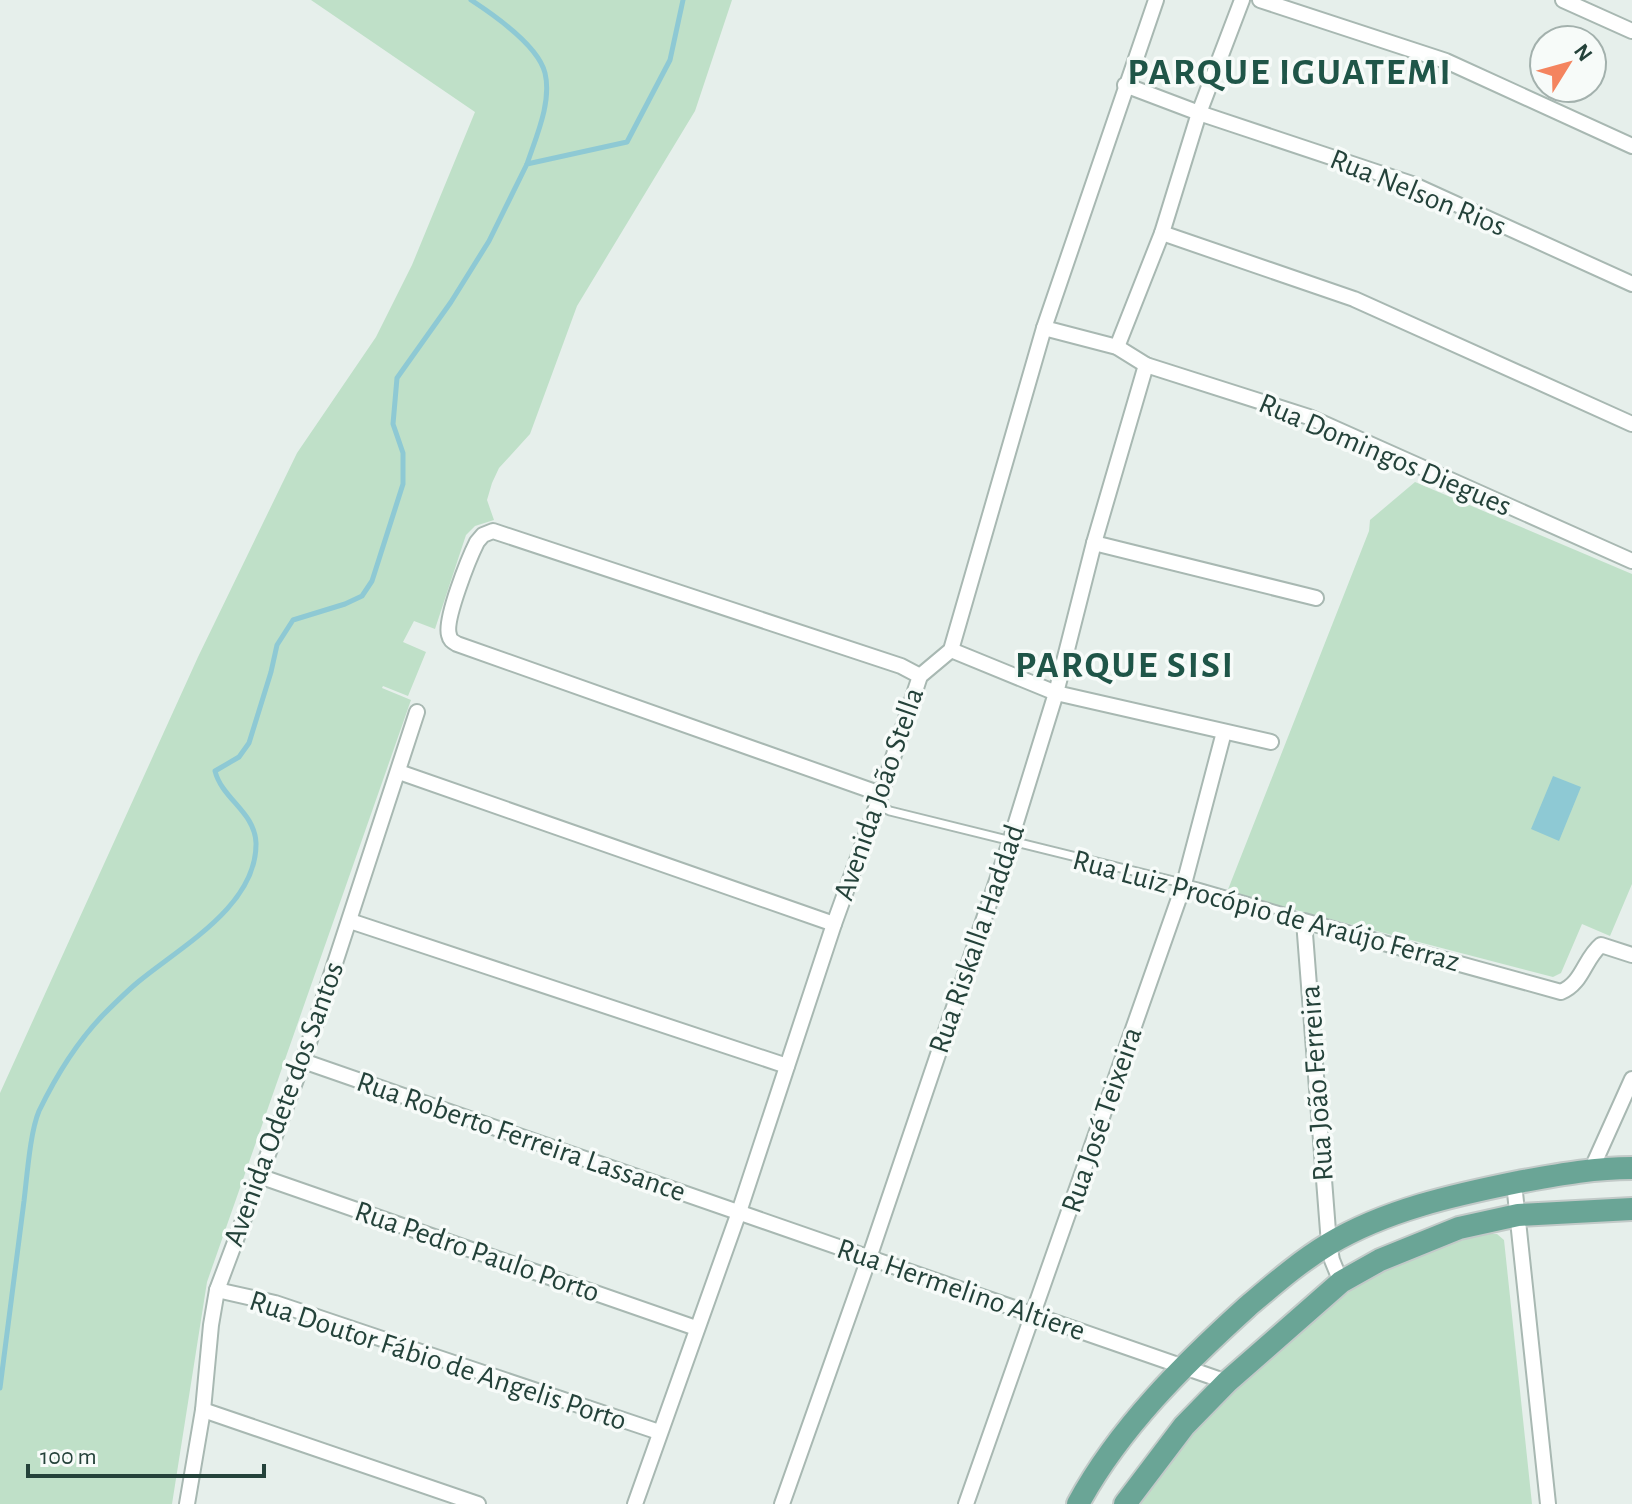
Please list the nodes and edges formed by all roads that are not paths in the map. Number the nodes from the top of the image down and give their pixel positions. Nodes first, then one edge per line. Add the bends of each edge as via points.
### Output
1 (1156, 0) edge
2 (1242, 0) edge
3 (1260, 0) edge
4 (1563, 0) edge
5 (1632, 31) edge
6 (1125, 85) junction
7 (1199, 113) junction
8 (1632, 146) edge
9 (1162, 233) junction
10 (1632, 284) edge
11 (1044, 328) junction
12 (1117, 347) junction
13 (1146, 365) junction
14 (1632, 424) edge
15 (1094, 543) junction
16 (1632, 561) edge
17 (1316, 598) dead end
18 (951, 650) junction
19 (920, 676) junction
20 (1056, 693) junction
21 (417, 712) dead end
22 (1224, 732) junction
23 (1271, 742) dead end
24 (399, 772) junction
25 (879, 800) junction
26 (1010, 842) junction
27 (1184, 884) junction
28 (350, 921) junction
29 (1304, 921) junction
30 (834, 924) junction
31 (1632, 955) edge
32 (303, 1061) junction
33 (787, 1066) junction
34 (1632, 1079) edge
35 (1592, 1168) junction
36 (1632, 1168) edge
37 (259, 1176) junction
38 (1514, 1183) junction
39 (1632, 1209) edge
40 (739, 1212) junction
41 (1518, 1215) junction
42 (1329, 1244) junction
43 (869, 1258) junction
44 (1341, 1282) junction
45 (217, 1290) junction
46 (1034, 1314) junction
47 (696, 1328) junction
48 (1183, 1367) junction
49 (1227, 1382) junction
50 (203, 1410) junction
51 (659, 1432) junction
52 (187, 1504) edge
53 (478, 1504) edge
54 (635, 1504) edge
55 (782, 1504) edge
56 (966, 1504) edge
57 (1078, 1504) edge
58 (1125, 1504) edge
59 (1548, 1504) edge

1 - 6 street
2 - 7 street
3 - 8 street via 1446,61
4 - 5 street
6 - 7 street, Rua Nelson Rios
6 - 11 street
7 - 9 street
7 - 10 street, Rua Nelson Rios via 1412,184
9 - 12 street
9 - 14 street via 1354,299
11 - 12 street, Rua Domingos Diegues
11 - 18 street
12 - 13 street, Rua Domingos Diegues
13 - 15 street, Rua Riskalla Haddad
13 - 16 street, Rua Domingos Diegues via 1309,417
15 - 17 street
15 - 20 street, Rua Riskalla Haddad
18 - 19 street, Avenida João Stella
18 - 20 street
19 - 25 street, Avenida João Stella
19 - 25 street via 493,531 474,548 450,618 449,636 457,644
20 - 22 street
20 - 26 street, Rua Riskalla Haddad
21 - 24 street, Avenida Odete dos Santos
22 - 23 street
22 - 27 street, Rua José Teixeira
24 - 28 street, Avenida Odete dos Santos
24 - 30 street
25 - 26 lane, Rua Luiz Procópio de Araújo Ferraz
25 - 30 street, Avenida João Stella
26 - 27 lane, Rua Luiz Procópio de Araújo Ferraz
26 - 43 street, Rua Riskalla Haddad
27 - 29 lane, Rua Luiz Procópio de Araújo Ferraz
27 - 46 street, Rua José Teixeira
28 - 32 street, Avenida Odete dos Santos
28 - 33 street
29 - 31 street, Rua Luiz Procópio de Araújo Ferraz via 1561,992 1572,988 1601,945
29 - 42 street, Rua João Ferreira
30 - 33 street, Avenida João Stella
32 - 37 street, Avenida Odete dos Santos
32 - 40 street, Rua Roberto Ferreira Lassance
33 - 40 street, Avenida João Stella
34 - 35 street
35 - 36 main road
35 - 38 main road
37 - 45 street, Avenida Odete dos Santos
37 - 47 street, Rua Pedro Paulo Porto
38 - 41 street
38 - 42 main road via 1454,1194
39 - 41 main road
40 - 43 street, Rua Hermelino Altiere
40 - 47 street, Avenida João Stella
41 - 44 main road via 1409,1246
41 - 59 street
42 - 44 street, Rua João Ferreira
42 - 48 main road via 1279,1279
43 - 46 street, Rua Hermelino Altiere
43 - 55 street, Rua Riskalla Haddad
44 - 49 main road
45 - 50 street, Avenida Odete dos Santos
45 - 51 street, Rua Doutor Fábio de Angelis Porto via 275,1303
46 - 48 street, Rua Hermelino Altiere
46 - 56 street, Rua José Teixeira
47 - 51 street, Avenida João Stella
48 - 49 street, Rua Hermelino Altiere
48 - 57 main road via 1109,1455
49 - 58 main road via 1184,1426
50 - 52 street, Avenida Odete dos Santos
50 - 53 street
51 - 54 street, Avenida João Stella

